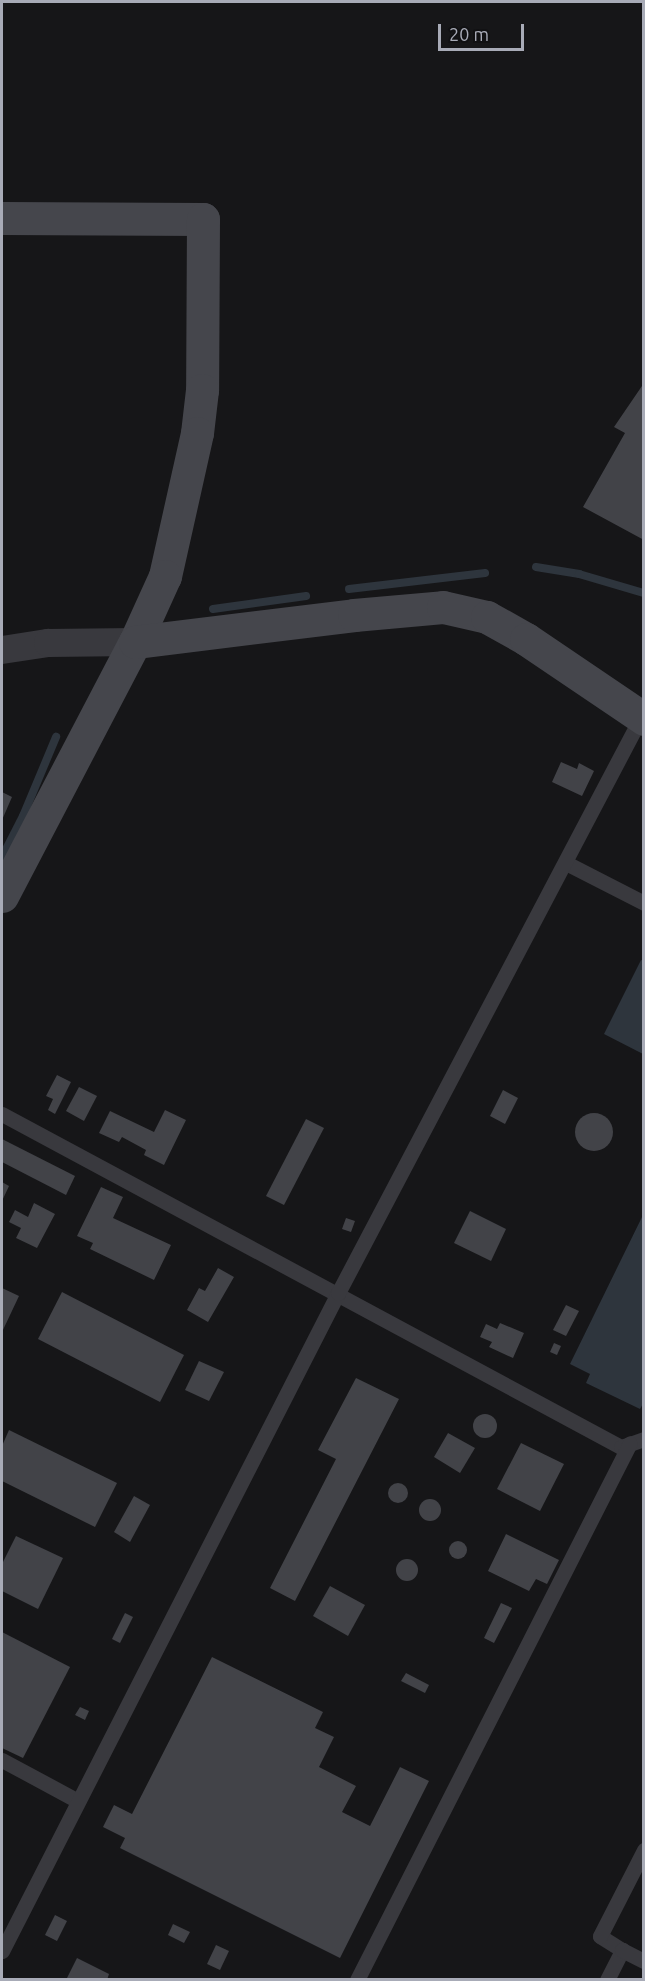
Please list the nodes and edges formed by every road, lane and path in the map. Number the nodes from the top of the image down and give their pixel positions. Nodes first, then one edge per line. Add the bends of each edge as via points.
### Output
1 (2, 218) edge
2 (135, 642) junction
3 (2, 650) edge
4 (642, 718) edge
5 (566, 862) junction
6 (2, 896) edge
7 (644, 903) edge
8 (2, 1114) edge
9 (338, 1293) junction
10 (637, 1441) edge
11 (2, 1760) edge
12 (78, 1801) junction
13 (644, 1850) edge
14 (622, 1950) junction
15 (2, 1951) edge
16 (644, 1961) edge
17 (357, 1980) edge
18 (607, 1980) edge

1 - 2 street via 203,219 202,390 197,433 165,576
2 - 3 street via 48,643
2 - 4 street via 443,607 487,617
2 - 6 street
4 - 5 lane
5 - 7 lane
5 - 9 lane
8 - 9 lane
9 - 10 lane via 621,1447
9 - 12 lane
10 - 17 lane
11 - 12 lane
12 - 15 lane
13 - 14 lane via 600,1936
14 - 16 lane
14 - 18 lane

